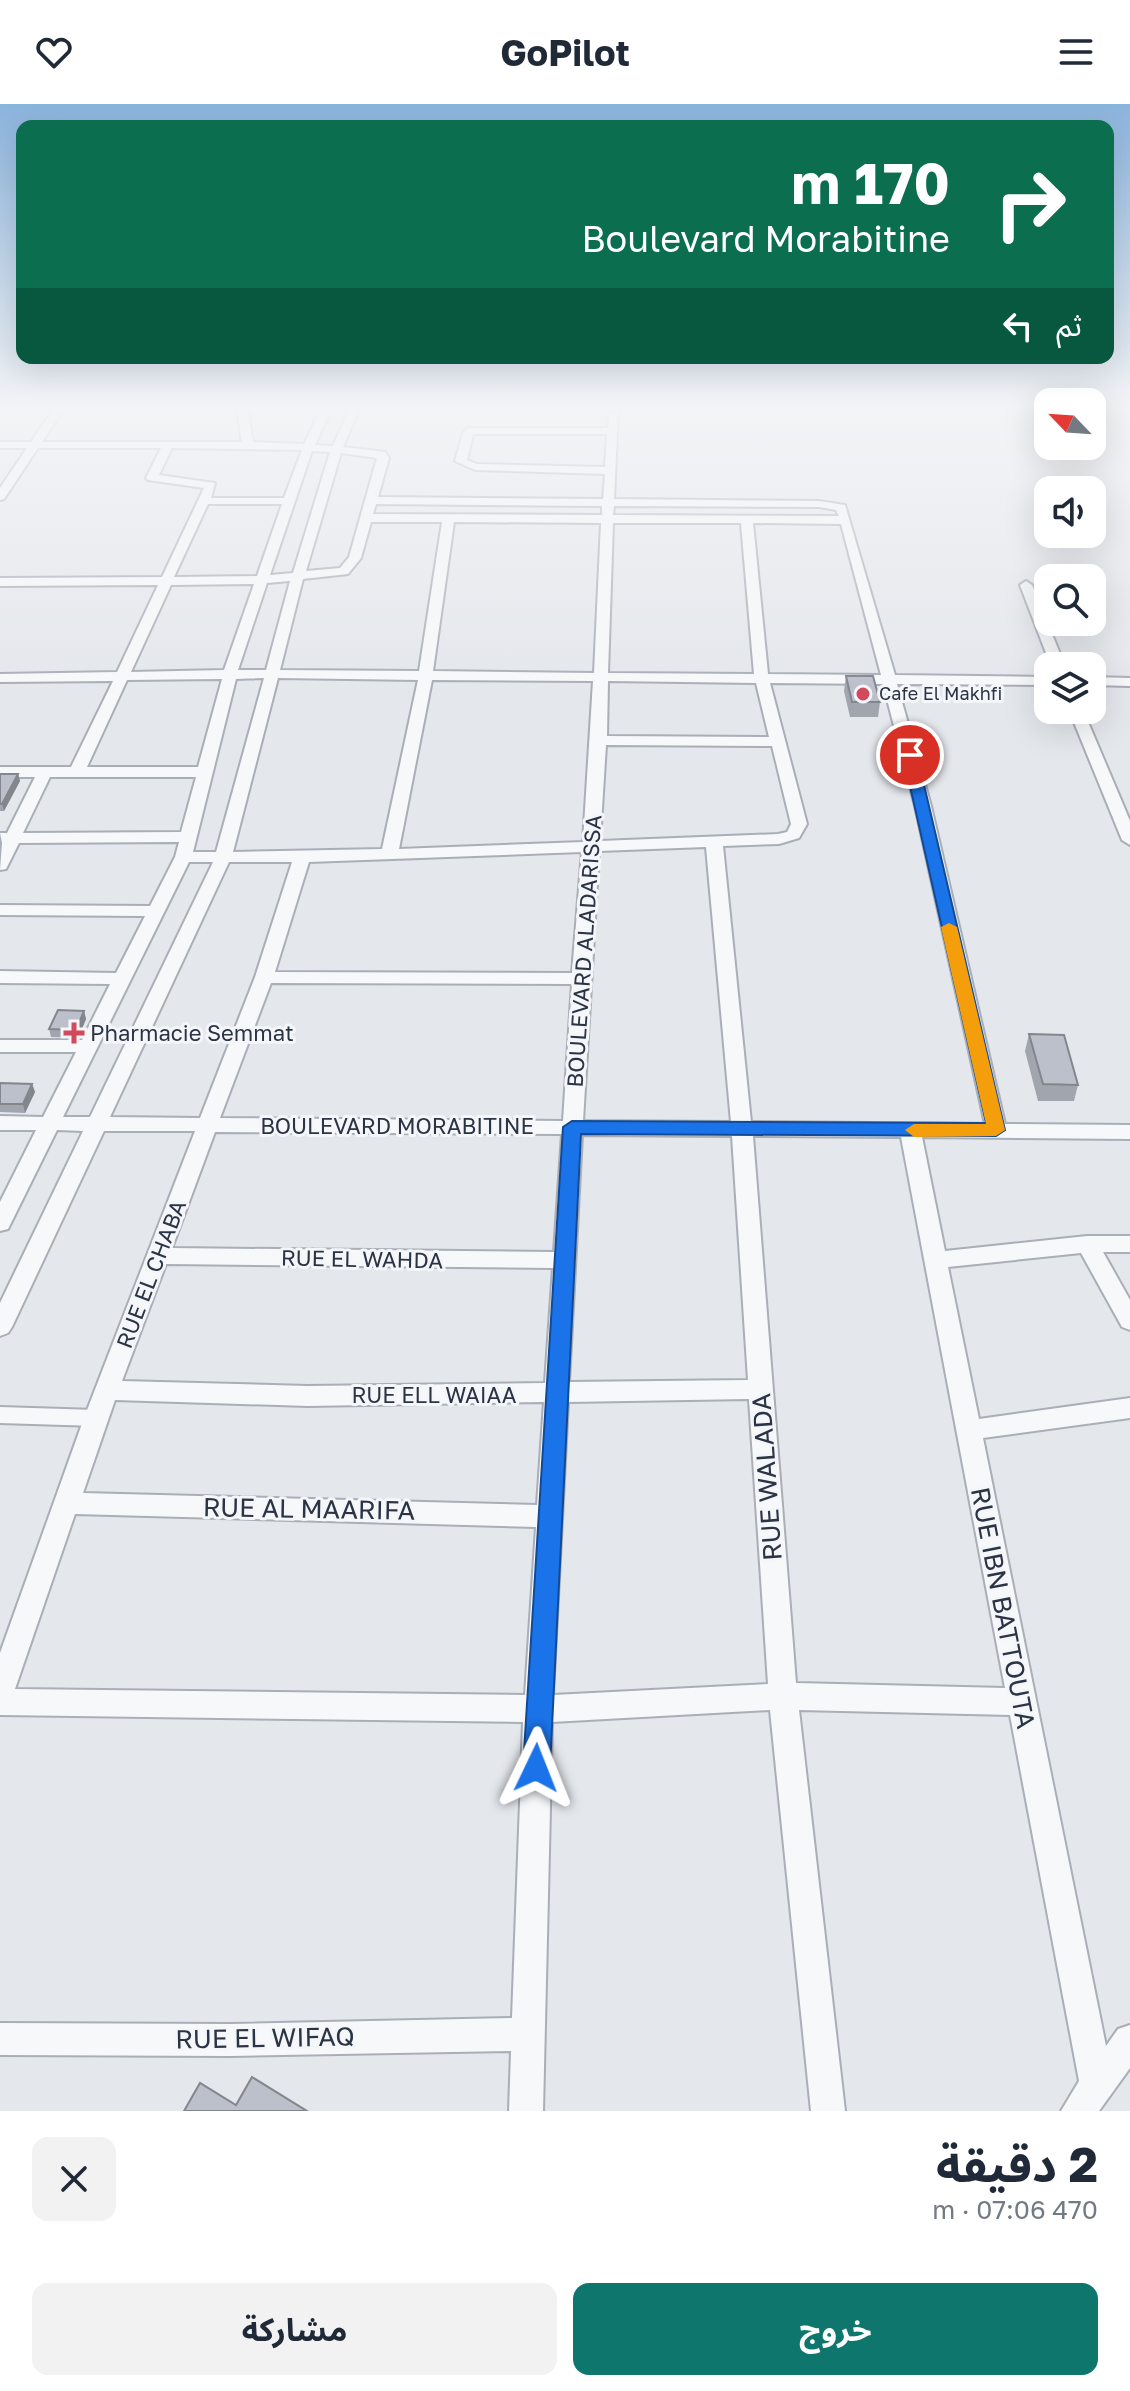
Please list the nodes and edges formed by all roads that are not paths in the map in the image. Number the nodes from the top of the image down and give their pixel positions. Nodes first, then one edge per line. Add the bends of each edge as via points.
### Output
1 (372, 500) edge
2 (205, 501) edge
3 (288, 501) joint
4 (321, 501) edge
5 (450, 501) edge
6 (609, 502) junction
7 (202, 508) junction
8 (284, 515) junction
9 (367, 518) junction
10 (449, 518) junction
11 (608, 520) junction
12 (747, 520) junction
13 (846, 520) junction
14 (297, 579) junction
15 (263, 580) junction
16 (0, 582) edge
17 (164, 583) junction
18 (1026, 585) dead end
19 (1052, 652) edge
20 (230, 674) junction
21 (269, 674) junction
22 (120, 675) junction
23 (600, 677) junction
24 (0, 678) edge
25 (425, 678) junction
26 (890, 679) junction
27 (762, 680) junction
28 (1034, 681) edge
29 (1106, 681) edge
30 (1130, 682) edge
31 (1082, 724) edge
32 (599, 740) junction
33 (779, 742) junction
34 (0, 772) edge
35 (204, 772) junction
36 (44, 773) junction
37 (76, 774) junction
38 (186, 837) junction
39 (6, 838) edge
40 (1130, 840) edge
41 (714, 842) junction
42 (592, 844) junction
43 (390, 852) junction
44 (183, 857) junction
45 (302, 857) junction
46 (223, 858) junction
47 (0, 865) edge
48 (0, 910) edge
49 (156, 911) junction
50 (0, 977) edge
51 (264, 977) junction
52 (122, 979) junction
53 (581, 979) junction
54 (0, 1046) edge
55 (88, 1046) junction
56 (0, 1123) edge
57 (50, 1123) junction
58 (97, 1123) junction
59 (206, 1125) junction
60 (572, 1127) junction
61 (742, 1129) junction
62 (910, 1130) junction
63 (996, 1130) junction
64 (1130, 1132) edge
65 (0, 1223) edge
66 (1087, 1244) junction
67 (1130, 1244) edge
68 (159, 1256) junction
69 (564, 1260) junction
70 (935, 1260) junction
71 (1130, 1321) edge
72 (0, 1327) edge
73 (760, 1389) junction
74 (107, 1390) junction
75 (558, 1394) junction
76 (1130, 1408) edge
77 (0, 1415) edge
78 (96, 1418) junction
79 (968, 1430) junction
80 (69, 1503) junction
81 (549, 1516) junction
82 (0, 1692) edge
83 (783, 1696) junction
84 (0, 1702) edge
85 (1021, 1702) junction
86 (538, 1709) junction
87 (529, 2034) junction
88 (0, 2039) edge
89 (1130, 2041) edge
90 (1087, 2098) edge
91 (526, 2111) edge
92 (828, 2111) edge

1 - 9 street
2 - 7 street
3 - 7 street
3 - 8 street
4 - 14 street
5 - 6 street
6 - 11 street, BOULEVARD ALADARISSA
6 - 13 street via 828,504 841,507
7 - 8 street
7 - 17 street
8 - 15 street
9 - 10 street
9 - 14 street via 348,569
10 - 11 street
10 - 25 street
11 - 12 street
11 - 23 street, BOULEVARD ALADARISSA
12 - 13 street
12 - 27 street
13 - 26 street
14 - 15 street
14 - 21 street
15 - 17 street
15 - 20 street
16 - 17 street
17 - 22 street
18 - 19 street
20 - 21 street
20 - 22 street
20 - 35 street
21 - 25 street
21 - 46 street
22 - 24 street
22 - 37 street
23 - 25 street
23 - 27 street
23 - 32 street, BOULEVARD ALADARISSA
25 - 43 street
26 - 27 street
26 - 28 street
26 - 63 street
27 - 33 street
29 - 30 street
31 - 40 street
32 - 33 street
32 - 42 street, BOULEVARD ALADARISSA
33 - 41 street via 797,831 779,839
34 - 36 street
35 - 37 street
35 - 38 street
36 - 37 street
36 - 39 street
38 - 39 street
38 - 44 street
39 - 47 street
41 - 42 street
41 - 61 street, RUE WALADA
42 - 43 street
42 - 53 street, BOULEVARD ALADARISSA
43 - 45 street
44 - 46 street
44 - 49 street
45 - 46 street
45 - 51 street, RUE EL CHABA
46 - 58 street
48 - 49 street
49 - 52 street
50 - 52 street
51 - 53 street
51 - 59 street, RUE EL CHABA
52 - 55 street
53 - 60 street, BOULEVARD ALADARISSA
54 - 55 street
55 - 57 street
56 - 57 street, BOULEVARD MORABITINE
57 - 58 street, BOULEVARD MORABITINE
57 - 65 street
58 - 59 street, BOULEVARD MORABITINE
58 - 72 street
59 - 60 street, BOULEVARD MORABITINE
59 - 68 street, RUE EL CHABA
60 - 61 street, BOULEVARD MORABITINE
60 - 69 street, BOULEVARD ALADARISSA
61 - 62 street, BOULEVARD MORABITINE
61 - 73 street, RUE WALADA
62 - 63 street, BOULEVARD MORABITINE
62 - 70 street, RUE IBN BATTOUTA
63 - 64 street, BOULEVARD MORABITINE
66 - 67 street
66 - 70 street
66 - 71 street
68 - 69 street, RUE EL WAHDA
68 - 74 street, RUE EL CHABA
69 - 75 street, BOULEVARD ALADARISSA
70 - 79 street, RUE IBN BATTOUTA
73 - 75 street, RUE ELL WAIAA
73 - 83 street, RUE WALADA
74 - 75 street, RUE ELL WAIAA via 308,1396
74 - 78 street, RUE EL CHABA
75 - 81 street, BOULEVARD ALADARISSA
76 - 79 street
77 - 78 street
78 - 80 street, RUE EL CHABA
79 - 85 street, RUE IBN BATTOUTA
80 - 81 street, RUE AL MAARIFA
80 - 82 street, RUE EL CHABA
81 - 86 street, BOULEVARD ALADARISSA
83 - 85 street
83 - 86 street
83 - 92 street, RUE WALADA
84 - 86 street
85 - 90 street, RUE IBN BATTOUTA
86 - 87 street, BOULEVARD ALADARISSA
87 - 88 street, RUE EL WIFAQ
87 - 91 street, BOULEVARD ALADARISSA
89 - 90 street

